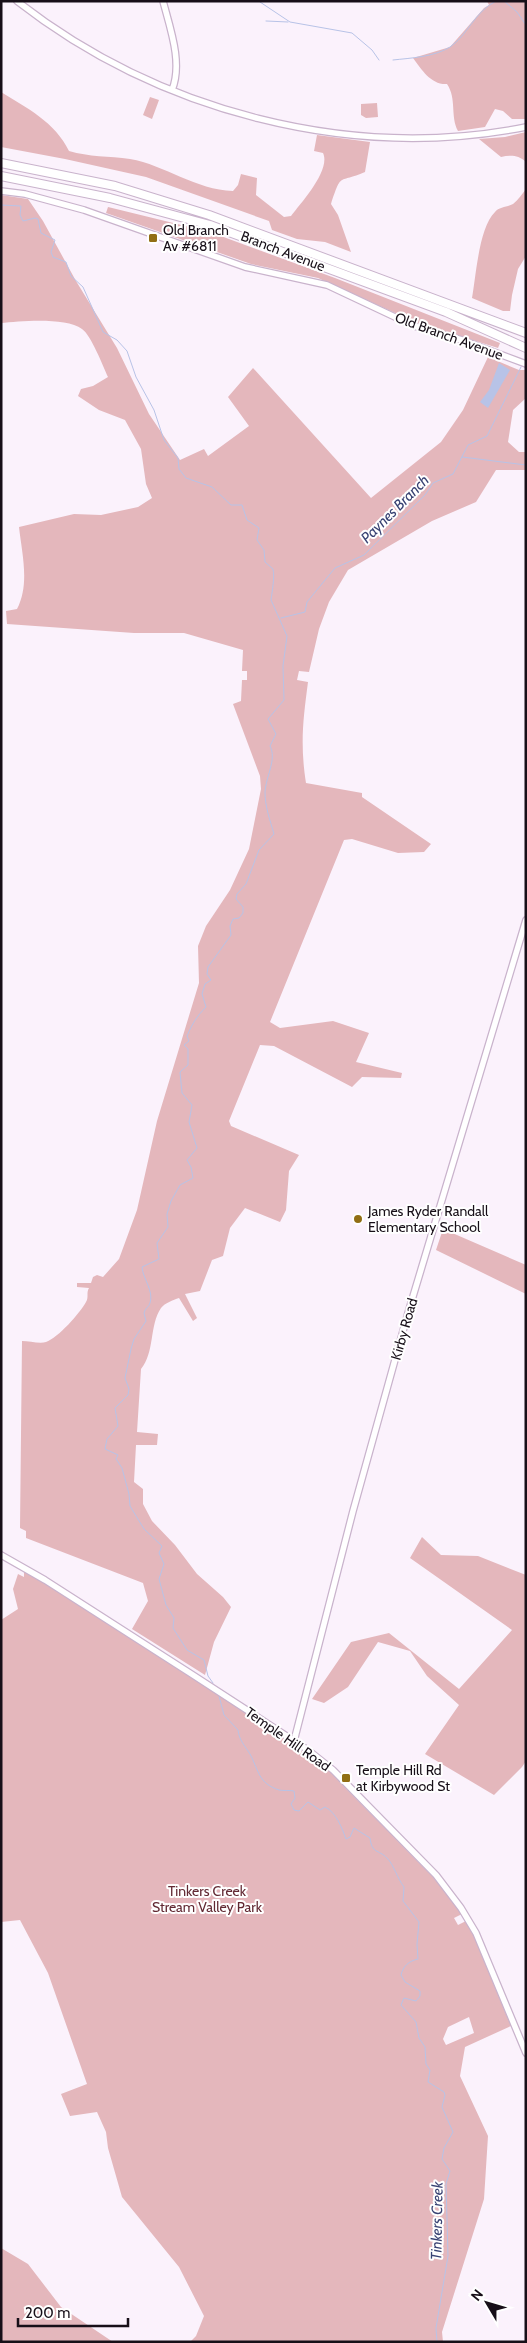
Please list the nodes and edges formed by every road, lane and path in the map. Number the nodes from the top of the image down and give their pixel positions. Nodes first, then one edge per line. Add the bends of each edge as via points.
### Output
1 (16, 1) edge
2 (164, 1) edge
3 (172, 90) junction
4 (526, 127) edge
5 (1, 163) edge
6 (1, 176) edge
7 (1, 191) edge
8 (526, 333) edge
9 (526, 348) edge
10 (526, 364) edge
11 (526, 920) edge
12 (1, 1555) edge
13 (294, 1741) junction
14 (526, 2053) edge

1 - 3 main road via 84,47
2 - 3 main road via 175,55
3 - 4 main road via 261,119 355,135 451,136
5 - 8 highway, Branch Avenue via 115,186 209,215
6 - 9 highway, Branch Avenue via 110,198 210,225 446,312
7 - 10 main road, Old Branch Avenue via 84,210 245,267 327,285 414,326
11 - 13 main road, Kirby Road via 406,1322
12 - 13 main road, Temple Hill Road
13 - 14 main road, Temple Hill Road via 333,1770 436,1875 455,1899 476,1933

